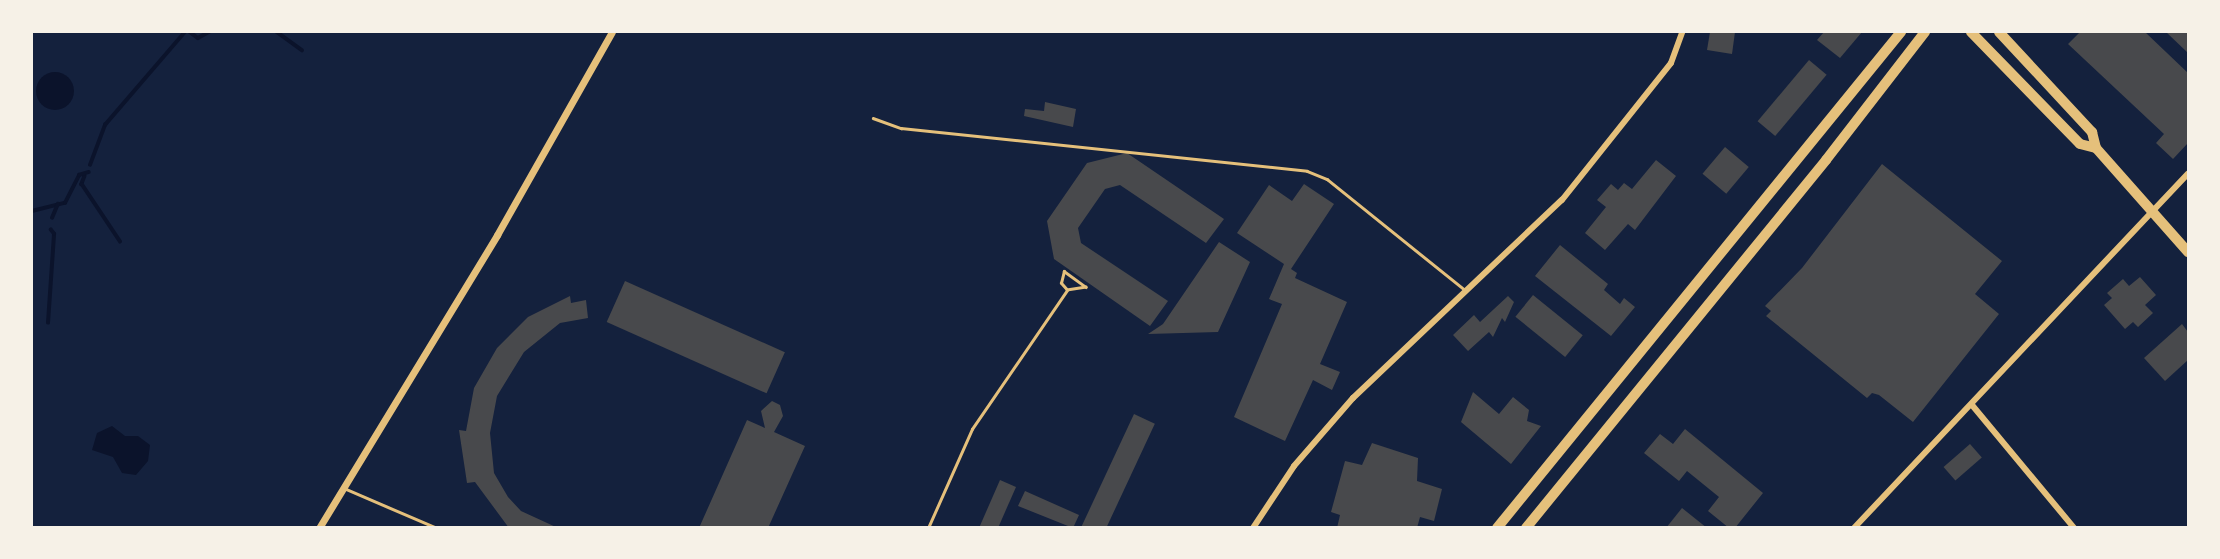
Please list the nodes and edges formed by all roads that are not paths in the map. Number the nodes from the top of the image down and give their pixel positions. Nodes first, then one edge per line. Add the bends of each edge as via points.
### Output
1 (612, 32) edge
2 (1682, 32) edge
3 (1901, 32) edge
4 (1925, 32) edge
5 (1971, 32) edge
6 (1999, 32) edge
7 (873, 118) dead end
8 (2096, 148) junction
9 (2189, 173) edge
10 (2153, 212) junction
11 (2189, 252) edge
12 (1067, 290) junction
13 (1468, 292) junction
14 (1972, 405) junction
15 (344, 488) junction
16 (318, 527) edge
17 (437, 527) edge
18 (928, 527) edge
19 (1253, 527) edge
20 (1497, 527) edge
21 (1526, 527) edge
22 (1854, 527) edge
23 (2074, 527) edge

1 - 15 street
2 - 13 street via 1671,63 1562,200
3 - 20 main road
4 - 21 main road
5 - 8 main road via 2080,144
6 - 8 main road via 2092,132
7 - 13 lane via 901,128 1307,171 1327,179
8 - 10 main road
9 - 10 street
10 - 11 main road
10 - 14 street
12 - 12 lane via 1076,291 1086,287 1064,271 1062,282
12 - 18 lane via 972,429
13 - 19 street via 1353,398 1294,466
14 - 22 street
14 - 23 street
15 - 16 street
15 - 17 lane

